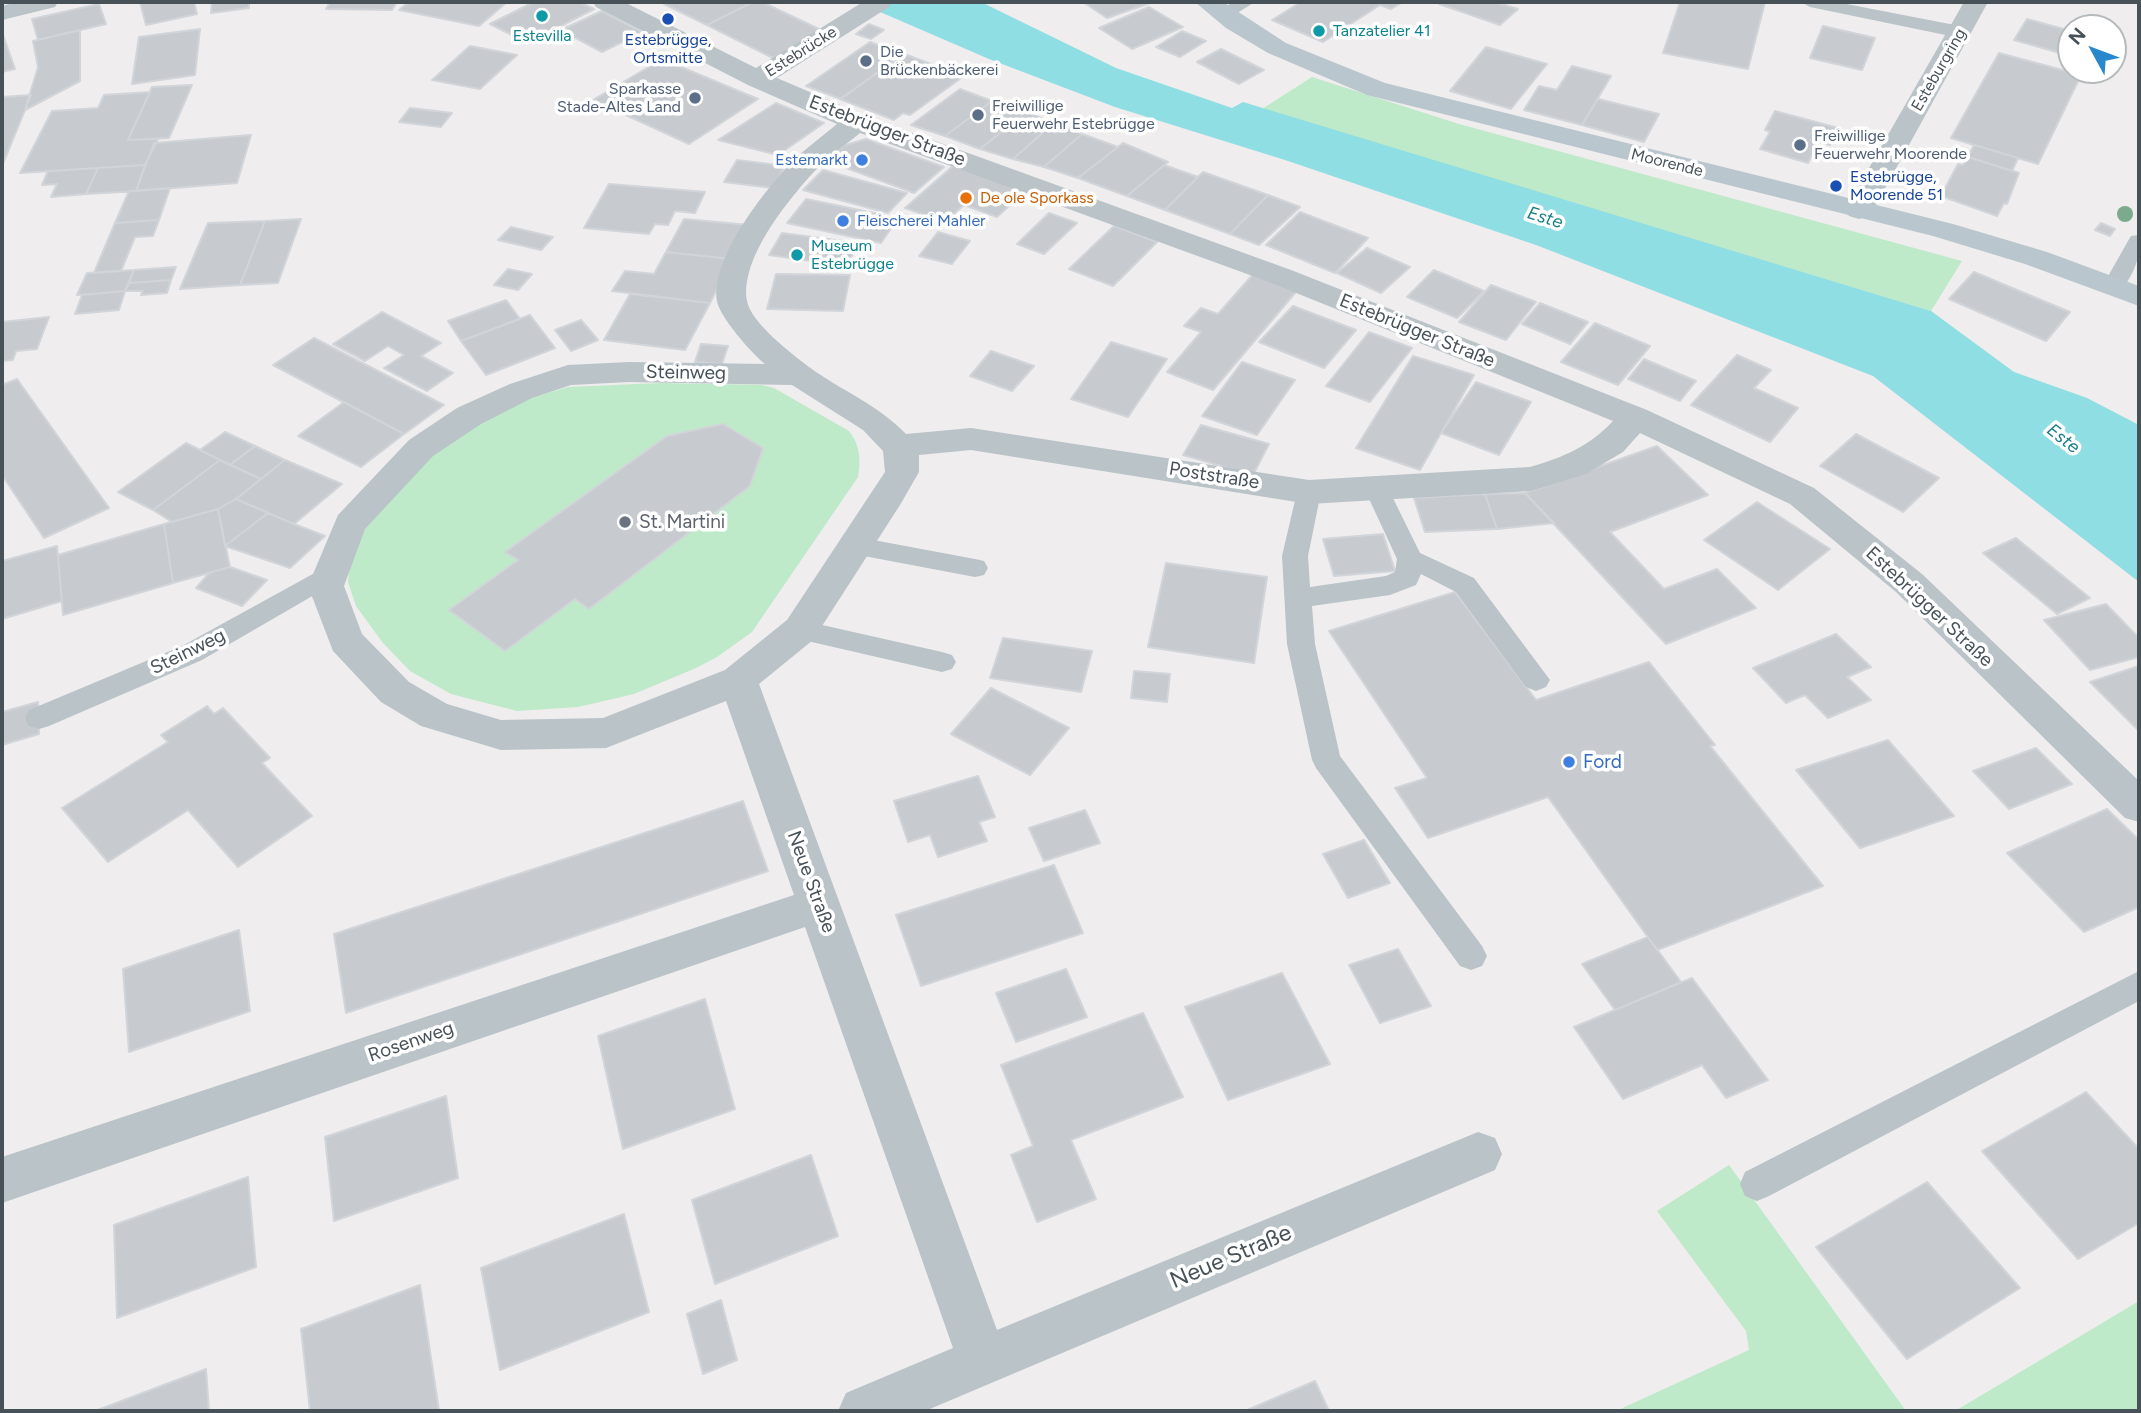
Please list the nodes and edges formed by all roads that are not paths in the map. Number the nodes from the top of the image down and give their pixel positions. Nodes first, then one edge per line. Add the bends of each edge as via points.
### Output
1 (46, 2) edge
2 (606, 2) edge
3 (1810, 2) edge
4 (1976, 2) edge
5 (1226, 6) edge
6 (869, 8) edge
7 (2, 13) edge
8 (1960, 32) junction
9 (757, 79) junction
10 (856, 122) junction
11 (1859, 210) junction
12 (2139, 241) edge
13 (2126, 292) edge
14 (799, 375) junction
15 (1635, 418) junction
16 (898, 446) junction
17 (1376, 488) junction
18 (1309, 492) junction
19 (857, 546) junction
20 (1410, 559) junction
21 (975, 568) dead end
22 (331, 573) junction
23 (1298, 598) junction
24 (800, 630) junction
25 (942, 662) dead end
26 (738, 680) junction
27 (1536, 680) dead end
28 (39, 718) dead end
29 (2139, 806) edge
30 (820, 904) junction
31 (1471, 956) dead end
32 (2139, 985) edge
33 (1478, 1154) dead end
34 (2, 1180) edge
35 (1757, 1184) dead end
36 (984, 1361) junction
37 (864, 1411) edge

1 - 7 street
2 - 9 street, Estebrügger Straße
3 - 8 lane
4 - 8 street, Esteburgring
5 - 11 street, Moorende via 1277,48 1376,89
6 - 9 street, Estebrücke
8 - 11 street, Esteburgring
9 - 10 street, Estebrügger Straße
10 - 14 street via 802,167 745,242 735,270 732,302 748,329
10 - 15 street, Estebrügger Straße via 1280,276
11 - 13 street, Moorende via 2000,247
12 - 13 lane
14 - 16 street via 874,422
14 - 22 street, Steinweg via 592,374 568,376 521,391 469,416 421,448 350,524
15 - 17 street, Poststraße via 1611,444 1574,466 1531,479
15 - 29 street, Estebrügger Straße via 1802,496 1909,583
16 - 18 street, Poststraße via 971,439
16 - 19 street via 902,472
17 - 18 street, Poststraße
17 - 20 lane
18 - 23 lane via 1295,556
19 - 21 lane
19 - 24 street
20 - 23 lane via 1406,578 1390,585
20 - 27 lane via 1465,585
22 - 26 street, Steinweg via 326,586 346,641 395,692 435,715 501,735 606,733
22 - 28 lane, Steinweg via 192,653
23 - 31 lane via 1301,644 1326,760
24 - 25 lane
24 - 26 street
26 - 30 street, Neue Straße
30 - 34 street, Rosenweg
30 - 36 street, Neue Straße
32 - 35 lane
33 - 36 street, Neue Straße
36 - 37 street, Neue Straße

